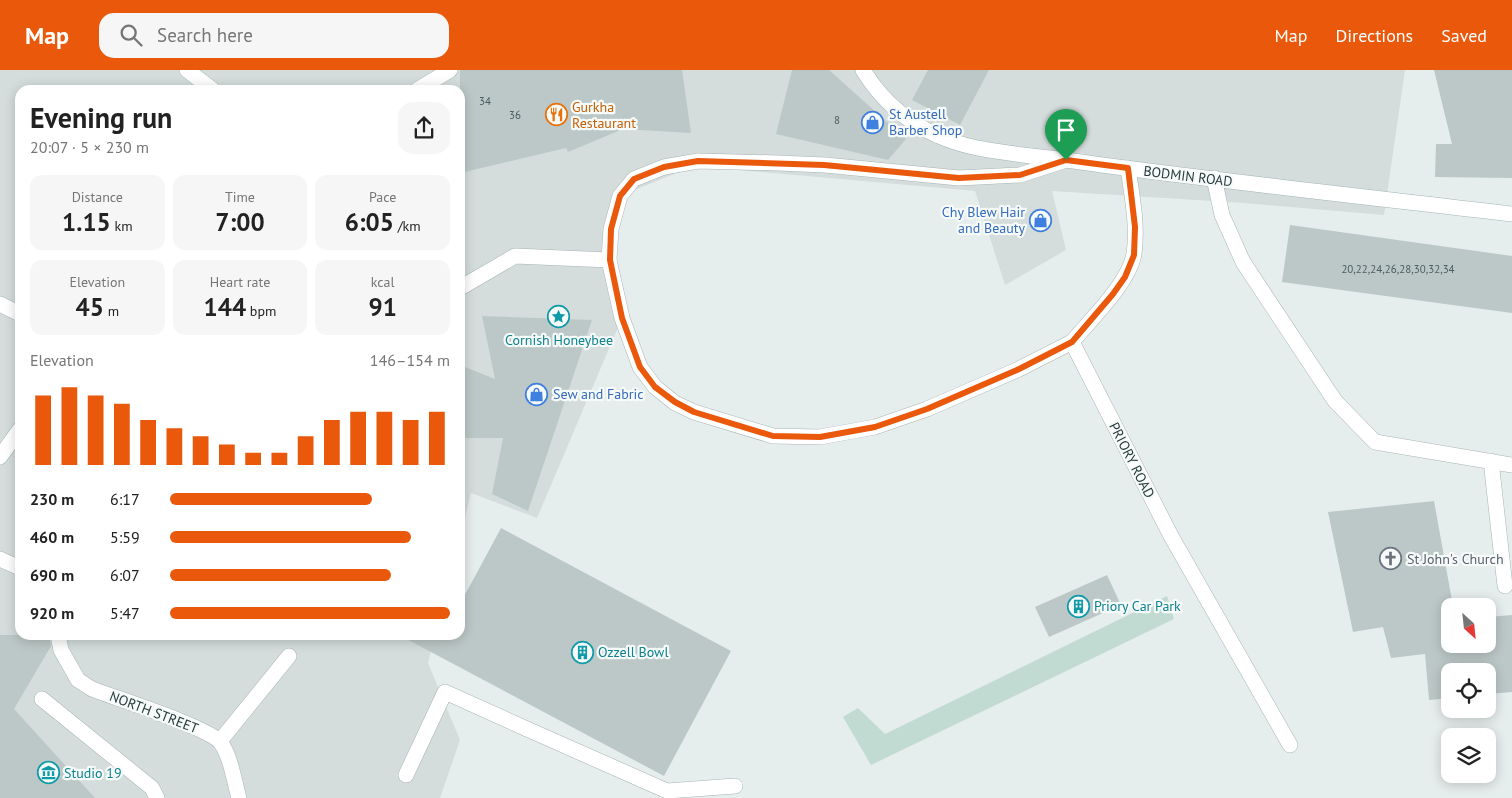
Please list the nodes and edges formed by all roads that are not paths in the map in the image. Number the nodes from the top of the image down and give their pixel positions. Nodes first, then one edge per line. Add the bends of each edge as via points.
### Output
1 (187, 70) edge
2 (450, 70) edge
3 (863, 70) edge
4 (206, 85) edge
5 (425, 85) edge
6 (1066, 160) junction
7 (1128, 168) junction
8 (1214, 178) junction
9 (1512, 214) edge
10 (610, 260) junction
11 (465, 285) edge
12 (0, 304) edge
13 (15, 312) edge
14 (1072, 342) junction
15 (15, 436) edge
16 (0, 457) edge
17 (1491, 461) junction
18 (1512, 465) edge
19 (0, 559) edge
20 (15, 566) edge
21 (1505, 586) dead end
22 (59, 640) edge
23 (288, 656) dead end
24 (42, 699) dead end
25 (220, 741) junction
26 (1290, 745) dead end
27 (406, 775) dead end
28 (735, 786) dead end
29 (157, 798) edge
30 (239, 798) edge

1 - 4 street
2 - 5 street
3 - 6 street, BODMIN ROAD via 889,105 912,123 939,136 988,150
6 - 7 street, BODMIN ROAD
6 - 10 street via 1020,175 959,178 778,163 698,161 664,167 634,179 620,196 611,229
7 - 8 street, BODMIN ROAD
7 - 14 street via 1135,227 1134,255 1125,277 1113,294
8 - 9 street, BODMIN ROAD
8 - 17 street via 1222,215 1244,262 1335,401 1375,442
10 - 11 street via 515,256
10 - 14 street via 622,318 640,367 655,387 694,412 773,436 820,437 875,427 927,409
12 - 13 street
14 - 26 street, PRIORY ROAD via 1171,536
15 - 16 street
17 - 18 street
17 - 21 street
19 - 20 street
22 - 25 street, NORTH STREET via 78,680 92,689 202,730
23 - 25 street
24 - 29 street via 152,788
25 - 30 street via 228,756
27 - 28 street via 445,692 667,791

